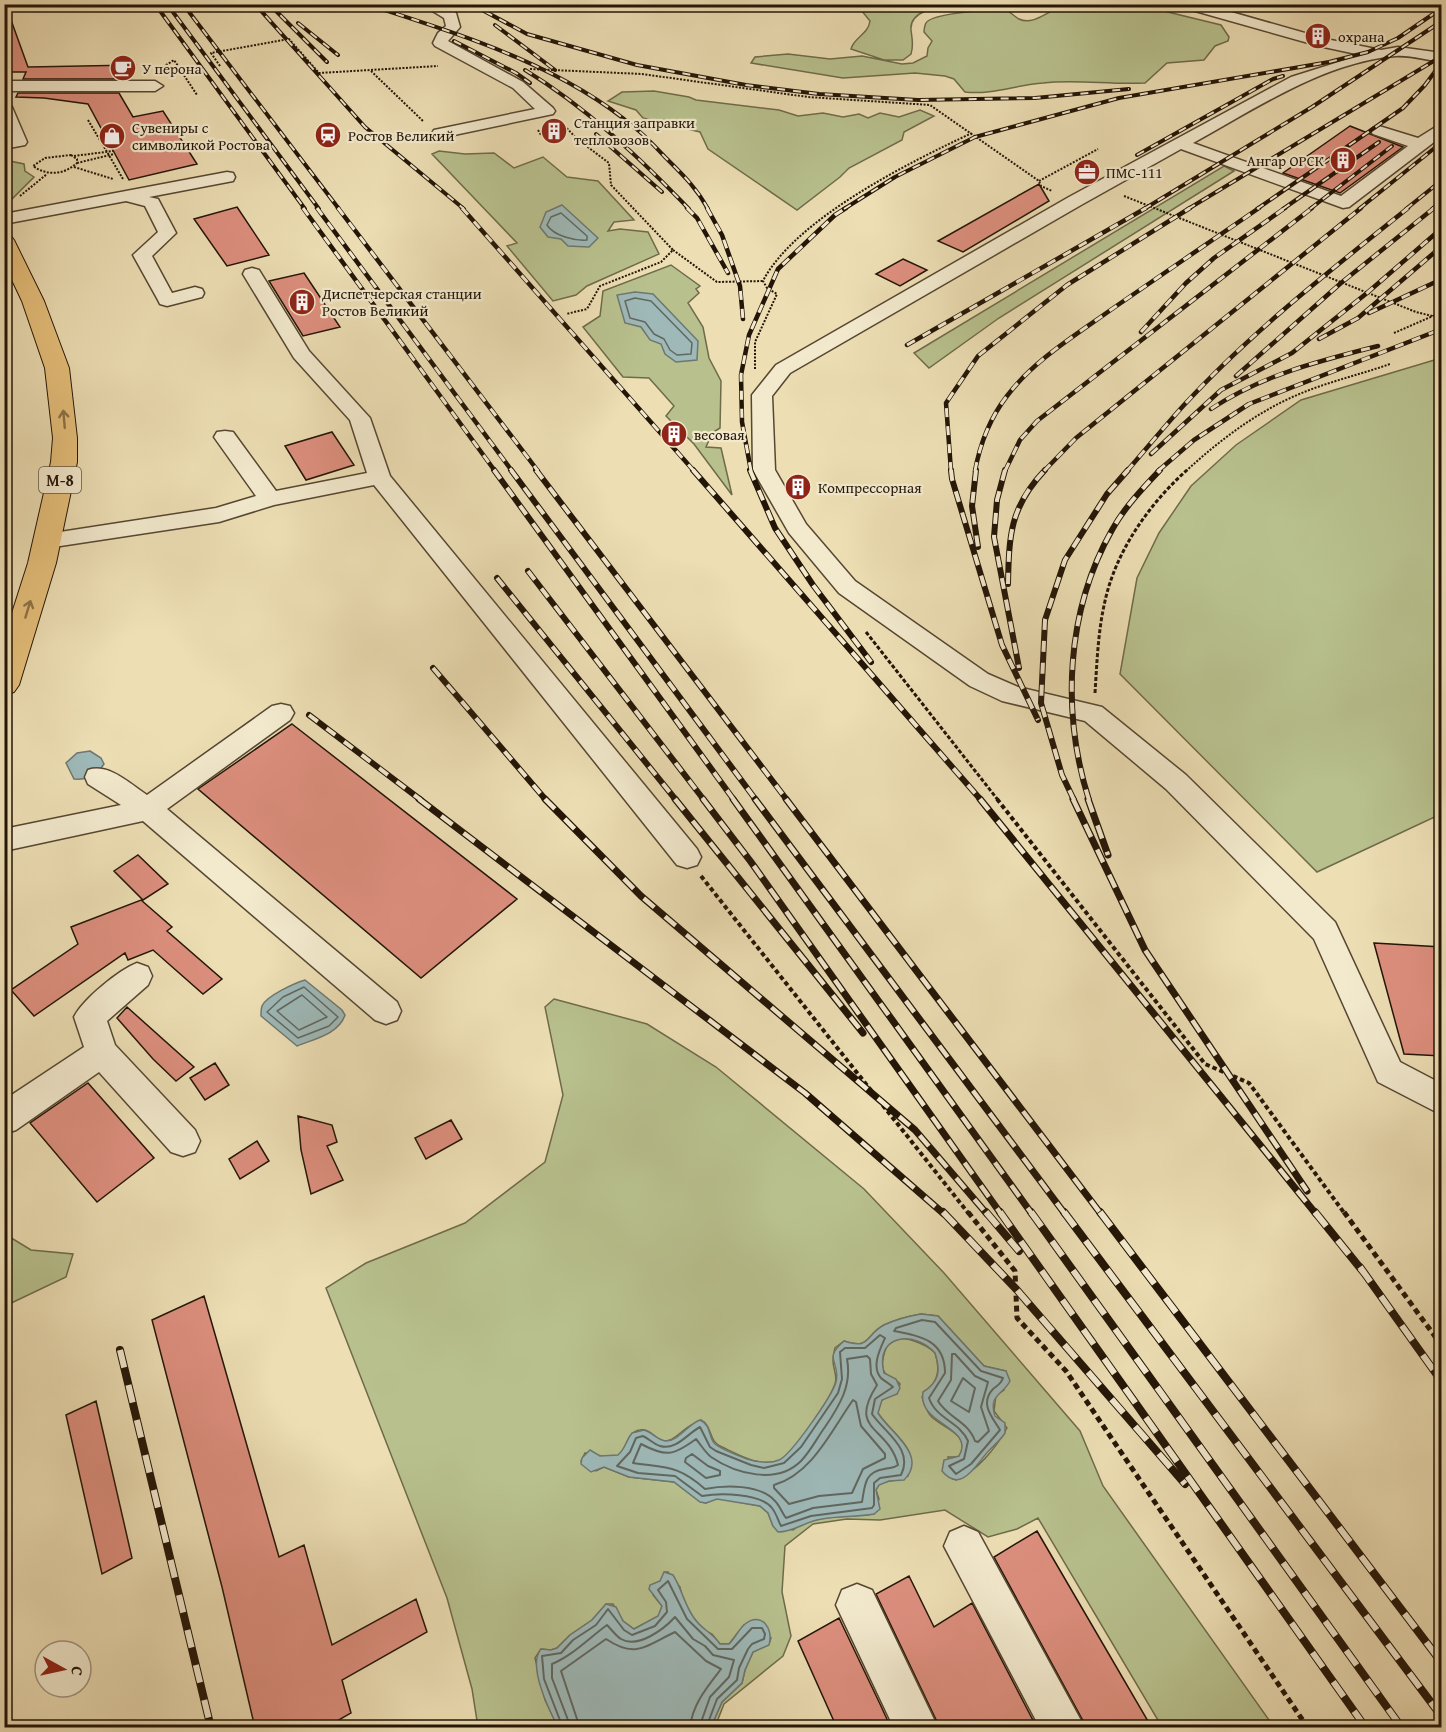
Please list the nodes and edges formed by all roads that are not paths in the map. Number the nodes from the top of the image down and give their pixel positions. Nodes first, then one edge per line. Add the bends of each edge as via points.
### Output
1 (428, 4) edge
2 (1186, 4) edge
3 (1381, 54) junction
4 (1442, 58) edge
5 (4, 86) edge
6 (155, 86) dead end
7 (4, 107) edge
8 (1442, 128) edge
9 (1379, 131) dead end
10 (440, 134) dead end
11 (12, 143) edge
12 (1179, 143) junction
13 (1419, 144) junction
14 (227, 177) dead end
15 (126, 189) junction
16 (7, 226) edge
17 (168, 233) junction
18 (177, 251) dead end
19 (252, 274) dead end
20 (4, 284) edge
21 (195, 293) dead end
22 (225, 437) dead end
23 (379, 477) junction
24 (270, 499) junction
25 (47, 541) junction
26 (4, 606) edge
27 (4, 685) edge
28 (281, 713) dead end
29 (99, 777) dead end
30 (148, 808) junction
31 (4, 840) edge
32 (687, 857) road end
33 (137, 976) dead end
34 (386, 1011) dead end
35 (102, 1053) junction
36 (1442, 1101) edge
37 (4, 1119) edge
38 (183, 1141) dead end
39 (964, 1546) dead end
40 (857, 1605) dead end
41 (917, 1728) edge
42 (1064, 1728) edge

1 - 10 lane via 450,16 453,27 440,43 518,85 548,111 518,123
2 - 3 lane via 1324,43
3 - 4 lane via 1398,51
3 - 12 lane via 1296,80
5 - 6 lane
7 - 11 lane
8 - 13 lane
9 - 13 lane
12 - 13 lane via 1343,203
12 - 36 lane via 783,369 762,395 764,470 797,528 847,587 979,680 1011,695 1093,714 1176,782 1325,931 1389,1072
14 - 15 lane
15 - 16 lane
15 - 17 lane via 152,203
25 -> 16 highway, М-8 via 64,462 62,400 47,335
17 - 18 lane
17 - 21 lane via 142,255 167,300
19 - 23 lane via 301,354 360,418
20 - 26 highway, М-8 via 36,369 44,416 36,497
22 - 24 lane
23 - 24 lane
23 - 32 lane
24 - 25 lane via 219,515
27 -> 25 highway, М-8
28 - 30 lane
29 - 30 lane
30 - 31 lane
30 - 34 lane
33 - 35 lane via 90,1017
35 - 37 lane
35 - 38 lane
39 - 42 lane
40 - 41 lane

